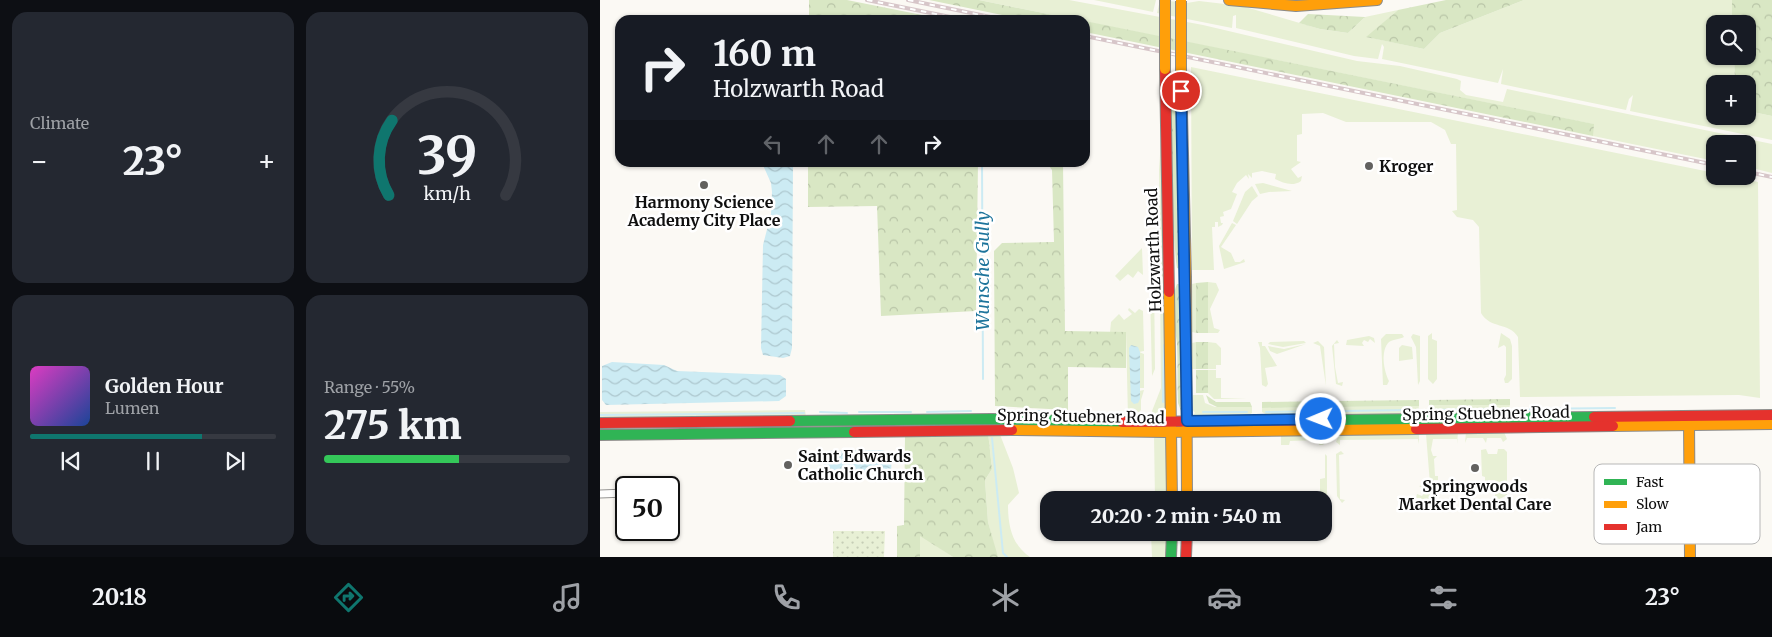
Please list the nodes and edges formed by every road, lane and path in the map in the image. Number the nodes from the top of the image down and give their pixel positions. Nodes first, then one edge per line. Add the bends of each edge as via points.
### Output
1 (1165, 0) edge
2 (1181, 0) edge
3 (1229, 0) edge
4 (1377, 0) edge
5 (1772, 415) edge
6 (1689, 420) junction
7 (1171, 421) junction
8 (600, 424) edge
9 (1772, 424) edge
10 (902, 425) junction
11 (1187, 426) junction
12 (677, 428) junction
13 (1172, 432) junction
14 (600, 435) edge
15 (1689, 464) edge
16 (1172, 491) edge
17 (1187, 491) edge
18 (615, 493) edge
19 (600, 494) edge
20 (1172, 541) edge
21 (1187, 541) edge
22 (1690, 544) edge
23 (1171, 557) edge
24 (1186, 557) edge
25 (1690, 557) edge

1 - 7 main road, Holzwarth Road, bridge
2 - 11 main road, Holzwarth Road, bridge
3 - 4 main road via 1296,6
5 - 6 main road, Spring Stuebner Road
6 - 9 main road, Spring Stuebner Road
6 - 11 main road, Spring Stuebner Road
6 - 15 main road
7 - 10 main road, Spring Stuebner Road
7 - 11 main road, Spring Stuebner Road
7 - 13 main road, Holzwarth Road
8 - 12 main road, Spring Stuebner Road
10 - 12 main road, Spring Stuebner Road
10 - 13 main road, Spring Stuebner Road
11 - 13 main road, Spring Stuebner Road
11 - 17 main road, Holzwarth Road
12 - 14 main road, Spring Stuebner Road
13 - 16 main road, Holzwarth Road
18 - 19 street
20 - 23 main road
21 - 24 main road
22 - 25 main road

